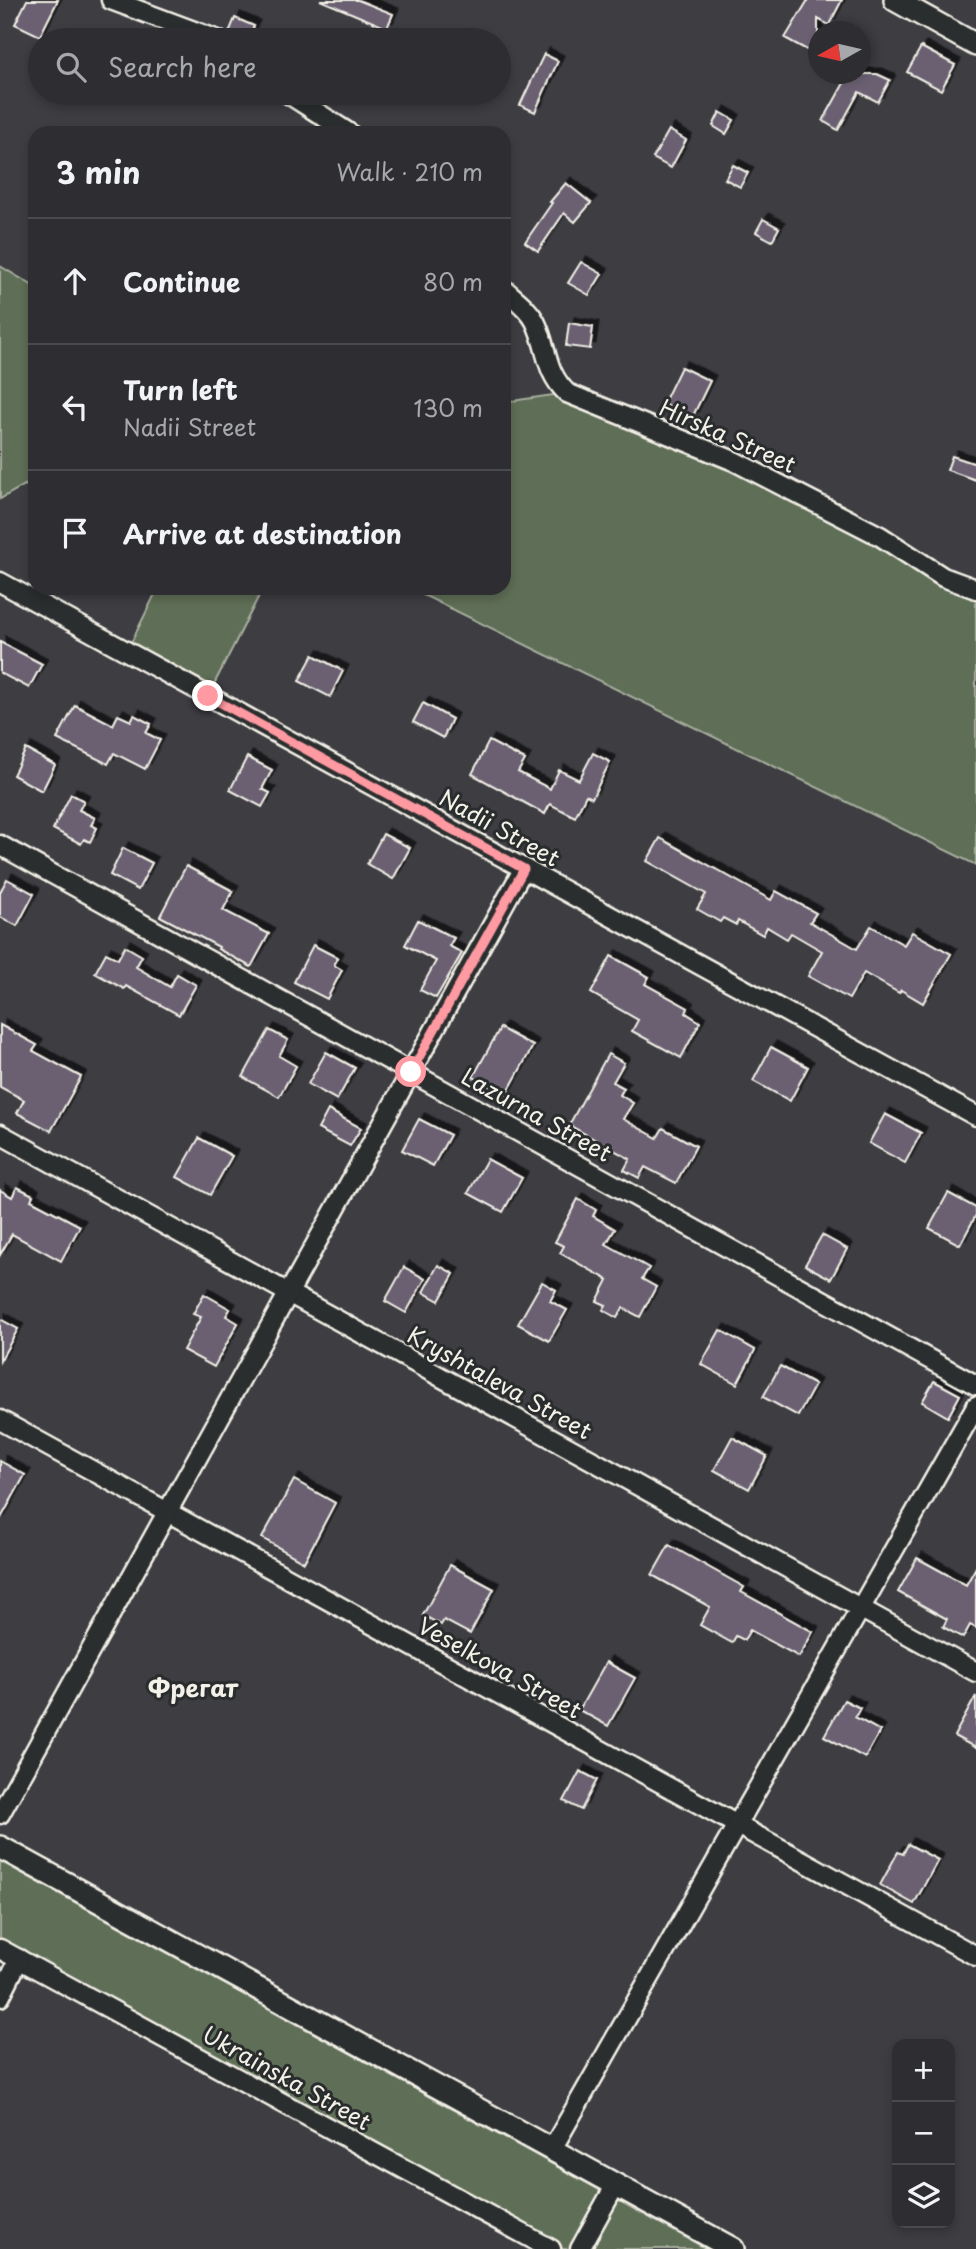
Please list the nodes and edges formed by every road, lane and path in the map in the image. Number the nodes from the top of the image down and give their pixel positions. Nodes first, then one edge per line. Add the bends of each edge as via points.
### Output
1 (111, 0) edge
2 (895, 0) edge
3 (186, 28) edge
4 (976, 45) edge
5 (306, 105) edge
6 (338, 126) edge
7 (511, 295) edge
8 (0, 582) edge
9 (976, 589) edge
10 (0, 845) edge
11 (524, 869) junction
12 (411, 1072) junction
13 (976, 1116) edge
14 (0, 1134) edge
15 (289, 1293) junction
16 (976, 1385) edge
17 (976, 1406) edge
18 (0, 1420) edge
19 (168, 1512) junction
20 (860, 1608) junction
21 (976, 1672) edge
22 (0, 1814) edge
23 (737, 1825) junction
24 (0, 1847) edge
25 (0, 1949) edge
26 (976, 1956) edge
27 (19, 1959) junction
28 (0, 1997) edge
29 (552, 2149) junction
30 (616, 2184) junction
31 (551, 2249) edge
32 (580, 2249) edge
33 (733, 2249) edge

1 - 3 street
2 - 4 street
5 - 6 street
7 - 9 street, Hirska Street via 530,312 556,383 567,393 734,461 880,536 943,577
8 - 11 street, Nadii Street
10 - 12 street, Lazurna Street
11 - 12 street
11 - 13 street, Nadii Street
12 - 15 street
12 - 16 street, Lazurna Street
14 - 15 street, Kryshtaleva Street
15 - 19 street
15 - 20 street, Kryshtaleva Street
17 - 20 street
18 - 19 street, Veselkova Street
19 - 22 street
19 - 23 street, Veselkova Street
20 - 21 street, Kryshtaleva Street
20 - 23 street
23 - 26 street, Veselkova Street
23 - 29 street
24 - 29 street
25 - 27 street, Ukrainska Street
27 - 28 street
27 - 31 street, Ukrainska Street
29 - 30 street
30 - 32 street
30 - 33 street

